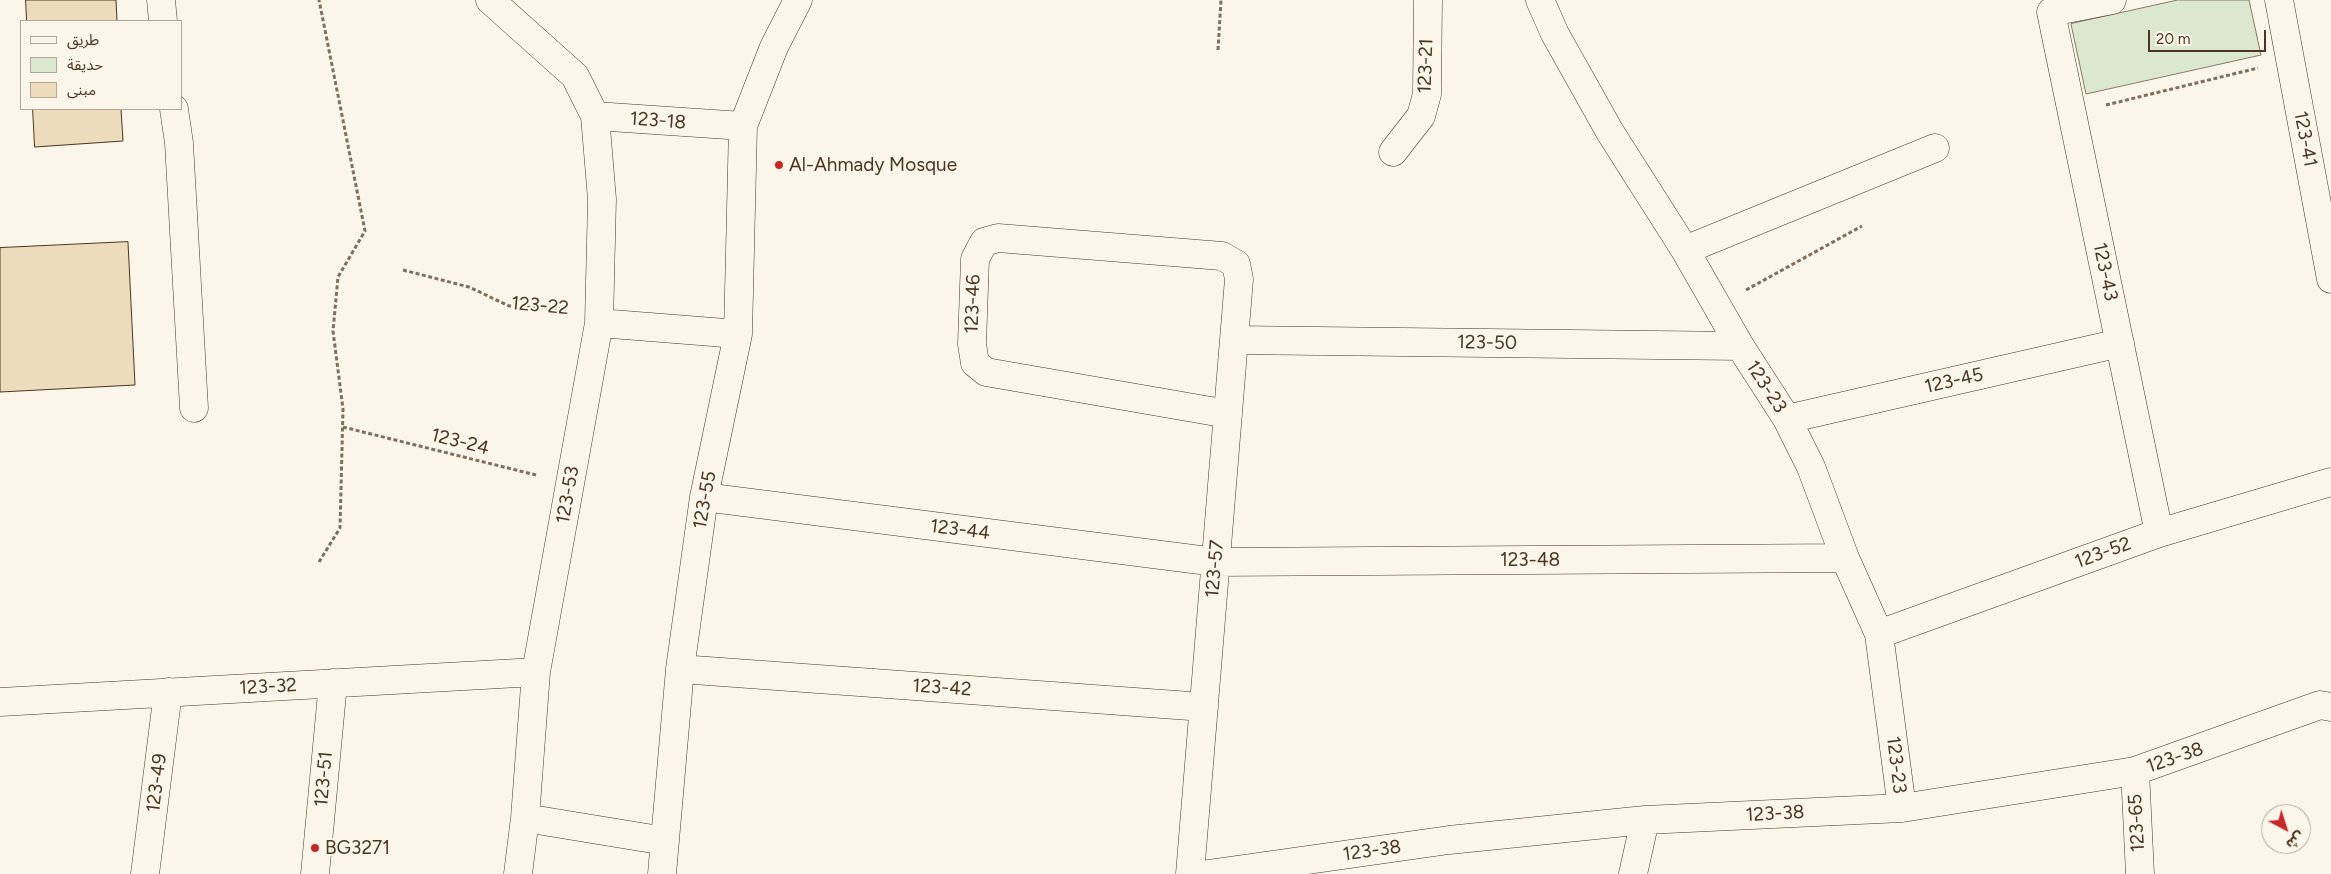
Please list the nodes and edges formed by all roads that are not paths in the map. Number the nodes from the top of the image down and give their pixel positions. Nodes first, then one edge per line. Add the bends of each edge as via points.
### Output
1 (161, 0) edge
2 (490, 0) edge
3 (798, 0) edge
4 (1428, 0) edge
5 (1540, 0) edge
6 (2112, 0) edge
7 (2279, 0) edge
8 (163, 20) edge
9 (174, 110) edge
10 (594, 116) junction
11 (744, 126) junction
12 (1935, 148) dead end
13 (1394, 152) dead end
14 (1686, 250) junction
15 (1236, 264) joint
16 (2331, 278) edge
17 (599, 324) junction
18 (738, 334) junction
19 (1234, 340) junction
20 (2120, 343) junction
21 (1740, 346) junction
22 (194, 408) dead end
23 (1228, 414) junction
24 (1787, 419) junction
25 (2331, 482) edge
26 (704, 497) junction
27 (2159, 533) junction
28 (1845, 558) junction
29 (1216, 562) junction
30 (1879, 634) junction
31 (680, 669) junction
32 (536, 672) junction
33 (333, 683) junction
34 (168, 692) junction
35 (0, 702) edge
36 (1204, 707) junction
37 (2331, 707) edge
38 (2135, 772) junction
39 (1902, 808) junction
40 (525, 818) junction
41 (1645, 820) junction
42 (665, 840) junction
43 (145, 874) edge
44 (315, 874) edge
45 (518, 874) edge
46 (662, 874) edge
47 (1190, 874) edge
48 (1208, 874) edge
49 (1633, 874) edge
50 (2140, 874) edge

1 - 8 lane
2 - 10 lane via 575,76
3 - 11 lane via 774,47
4 - 13 lane, 123-21 via 1427,94 1421,116
5 - 14 lane, 123-23 via 1554,34 1610,132
6 - 20 lane, 123-43 via 2051,12
7 - 16 lane, 123-41
9 - 22 lane via 179,143
10 - 11 lane, 123-18
10 - 17 lane, 123-53 via 602,198
11 - 18 lane, 123-55
12 - 14 lane
14 - 21 lane, 123-23
15 - 19 lane, 123-57 via 1240,279
15 - 23 lane, 123-46 via 1222,256 998,238 984,242 975,259 972,344 975,363 986,372
17 - 18 lane
17 - 32 lane, 123-53
18 - 26 lane, 123-55
19 - 21 lane, 123-50
19 - 23 lane, 123-57
20 - 24 lane, 123-45
20 - 27 lane, 123-43
21 - 24 lane, 123-23
23 - 29 lane, 123-57
24 - 28 lane, 123-23 via 1811,467
25 - 27 lane, 123-52
26 - 29 lane, 123-44
26 - 31 lane, 123-55
27 - 30 lane, 123-52
28 - 29 lane, 123-48
28 - 30 lane, 123-23
29 - 36 lane, 123-57
30 - 39 lane, 123-23
31 - 36 lane, 123-42
31 - 42 lane, 123-55
32 - 33 lane, 123-32
32 - 40 lane, 123-53
33 - 34 lane, 123-32
33 - 44 lane, 123-51
34 - 35 lane, 123-32
34 - 43 lane, 123-49
36 - 47 lane, 123-57
37 - 38 lane, 123-38 via 2320,705
38 - 39 lane, 123-38
38 - 50 lane, 123-65
39 - 41 lane, 123-38
40 - 42 lane
40 - 45 lane, 123-53
41 - 48 lane, 123-38 via 1449,840
41 - 49 lane
42 - 46 lane, 123-55

